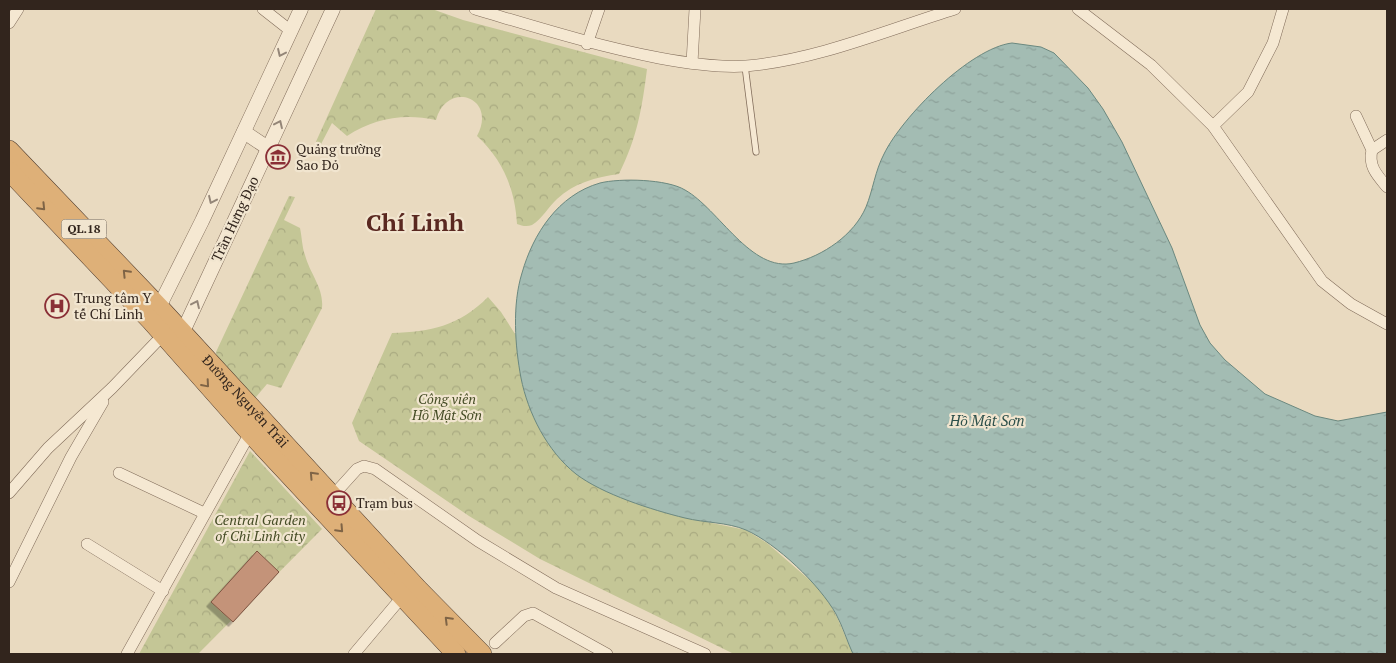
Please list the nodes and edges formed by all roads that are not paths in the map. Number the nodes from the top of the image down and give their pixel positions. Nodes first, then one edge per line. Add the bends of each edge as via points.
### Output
1 (18, 9) edge
2 (262, 9) edge
3 (301, 9) edge
4 (332, 9) edge
5 (475, 9) edge
6 (600, 9) edge
7 (695, 9) edge
8 (954, 9) edge
9 (1078, 9) edge
10 (1283, 9) edge
11 (9, 23) edge
12 (291, 31) junction
13 (587, 44) junction
14 (692, 63) junction
15 (745, 66) junction
16 (1356, 116) dead end
17 (1213, 126) junction
18 (244, 132) junction
19 (1387, 140) edge
20 (268, 148) junction
21 (9, 150) edge
22 (1372, 150) junction
23 (756, 152) dead end
24 (9, 171) edge
25 (1387, 187) edge
26 (1387, 324) edge
27 (166, 329) junction
28 (112, 388) junction
29 (250, 433) junction
30 (119, 473) dead end
31 (9, 493) edge
32 (326, 503) junction
33 (204, 513) junction
34 (87, 544) dead end
35 (9, 582) edge
36 (163, 591) junction
37 (402, 596) junction
38 (488, 649) edge
39 (127, 654) edge
40 (354, 654) edge
41 (456, 654) edge
42 (607, 654) edge
43 (705, 654) edge

1 - 11 street
2 - 12 street
3 - 12 street, Trần Hưng Đạo
20 -> 4 street, Trần Hưng Đạo
5 - 13 street
6 - 13 street
7 - 14 street
8 - 15 street via 840,46
9 - 17 street via 1152,65
10 - 17 street via 1273,44 1248,92
12 -> 18 street, Trần Hưng Đạo
13 - 14 street
14 - 15 street
15 - 23 lane
16 - 22 street
17 - 26 street via 1322,281 1351,304
18 - 20 street
18 -> 27 street, Trần Hưng Đạo
19 - 22 street
27 -> 20 street, Trần Hưng Đạo
27 -> 21 highway, Đường Nguyễn Trãi / QL.18
22 - 25 street via 1370,159 1375,172
24 -> 27 highway, Đường Nguyễn Trãi / QL.18
27 - 28 street
27 -> 29 highway, Đường Nguyễn Trãi / QL.18
32 -> 27 highway, Đường Nguyễn Trãi / QL.18
28 - 31 street via 48,448
28 - 35 street via 82,436
29 - 32 highway, Đường Nguyễn Trãi / QL.18
29 - 33 street
30 - 33 street
32 -> 37 highway, Đường Nguyễn Trãi / QL.18
38 -> 32 highway, Đường Nguyễn Trãi / QL.18 via 418,590
32 - 43 street via 356,469 364,466 376,469 478,541 556,588
33 - 36 street
34 - 36 street
36 - 39 street
37 - 40 street
37 - 41 highway, Đường Nguyễn Trãi / QL.18
38 - 42 street via 524,616 533,614

